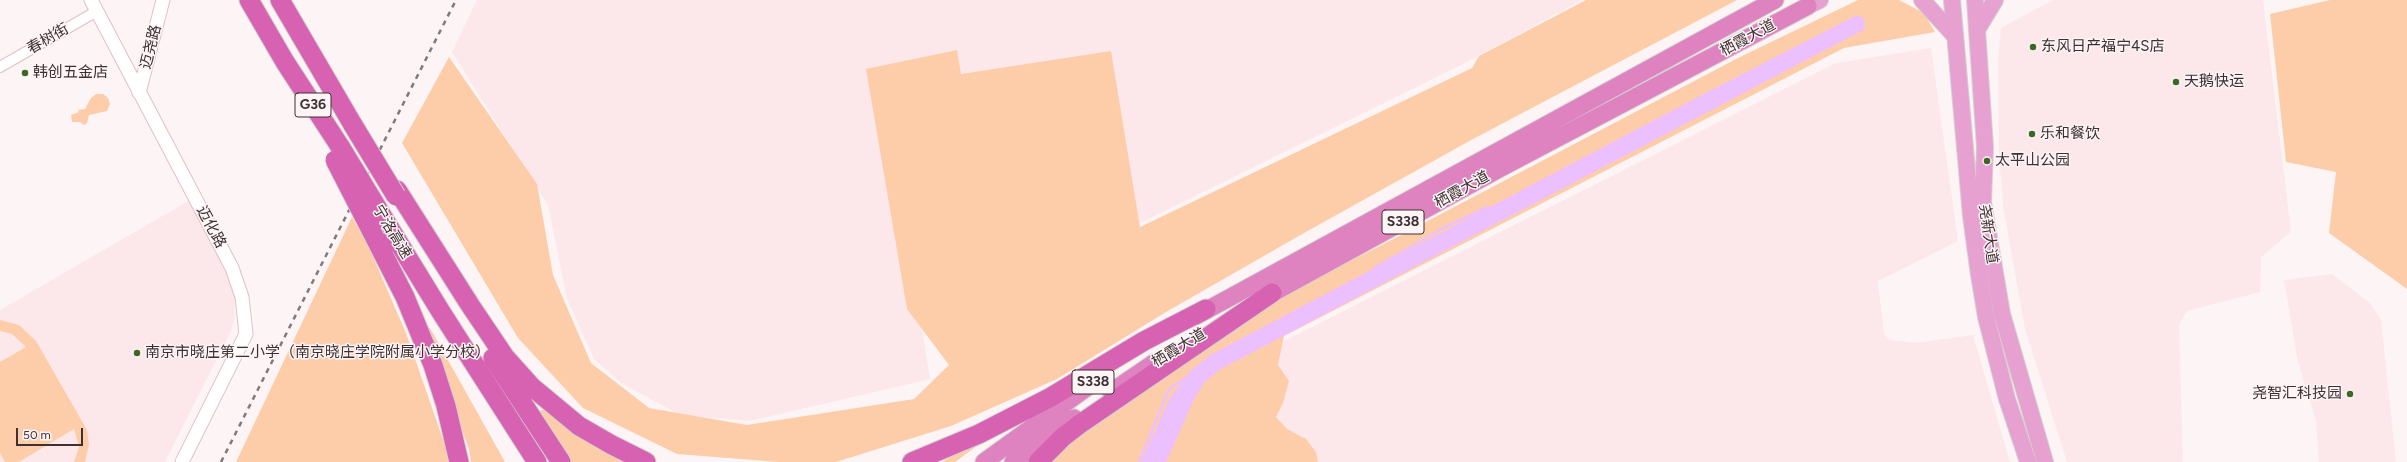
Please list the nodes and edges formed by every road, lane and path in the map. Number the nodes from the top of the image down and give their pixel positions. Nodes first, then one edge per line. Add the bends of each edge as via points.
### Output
1 (163, 0) edge
2 (249, 0) edge
3 (280, 0) edge
4 (1775, 0) edge
5 (1922, 0) edge
6 (1952, 0) edge
7 (1975, 0) edge
8 (1995, 0) edge
9 (1814, 3) edge
10 (94, 6) edge
11 (1977, 30) junction
12 (1953, 34) junction
13 (0, 67) edge
14 (139, 93) junction
15 (338, 154) junction
16 (396, 193) junction
17 (1272, 293) junction
18 (1206, 309) junction
19 (504, 412) junction
20 (561, 461) edge
21 (182, 462) edge
22 (459, 462) edge
23 (532, 462) edge
24 (537, 462) edge
25 (645, 462) edge
26 (912, 462) edge
27 (984, 462) edge
28 (1013, 462) edge
29 (1038, 462) edge
30 (2028, 462) edge
31 (2045, 462) edge

1 - 14 street, 迈尧路
2 - 15 highway, 宁洛高速 / G36
3 - 16 highway, 宁洛高速 / G36, bridge
4 - 18 highway, 栖霞大道 / S338
5 - 12 main road
6 - 12 main road, 尧新大道
7 - 11 main road, 尧新大道
8 - 11 main road
9 - 17 highway, 栖霞大道 / S338 via 1499,169
10 - 13 street, 春树街
10 - 14 street, 迈化路
11 - 31 main road, 尧新大道 via 1985,148 1982,202 2002,314
12 - 30 main road, 尧新大道 via 1971,216 1984,303 2007,399
14 - 21 street, 迈化路 via 232,268 242,297 246,334
15 - 19 highway, 宁洛高速 / G36, bridge via 384,219
15 - 22 highway, bridge via 375,238 405,297 433,365
16 - 20 highway, 宁洛高速 / G36 via 463,311
16 - 25 highway via 505,356 532,387 578,426
17 - 28 highway, 栖霞大道 / S338 via 1165,356
17 - 29 highway via 1080,424
18 - 26 highway via 1144,341 1051,397 979,434
18 - 27 highway, 栖霞大道 / S338 via 1080,390
19 - 23 highway
19 - 24 highway, 宁洛高速 / G36

